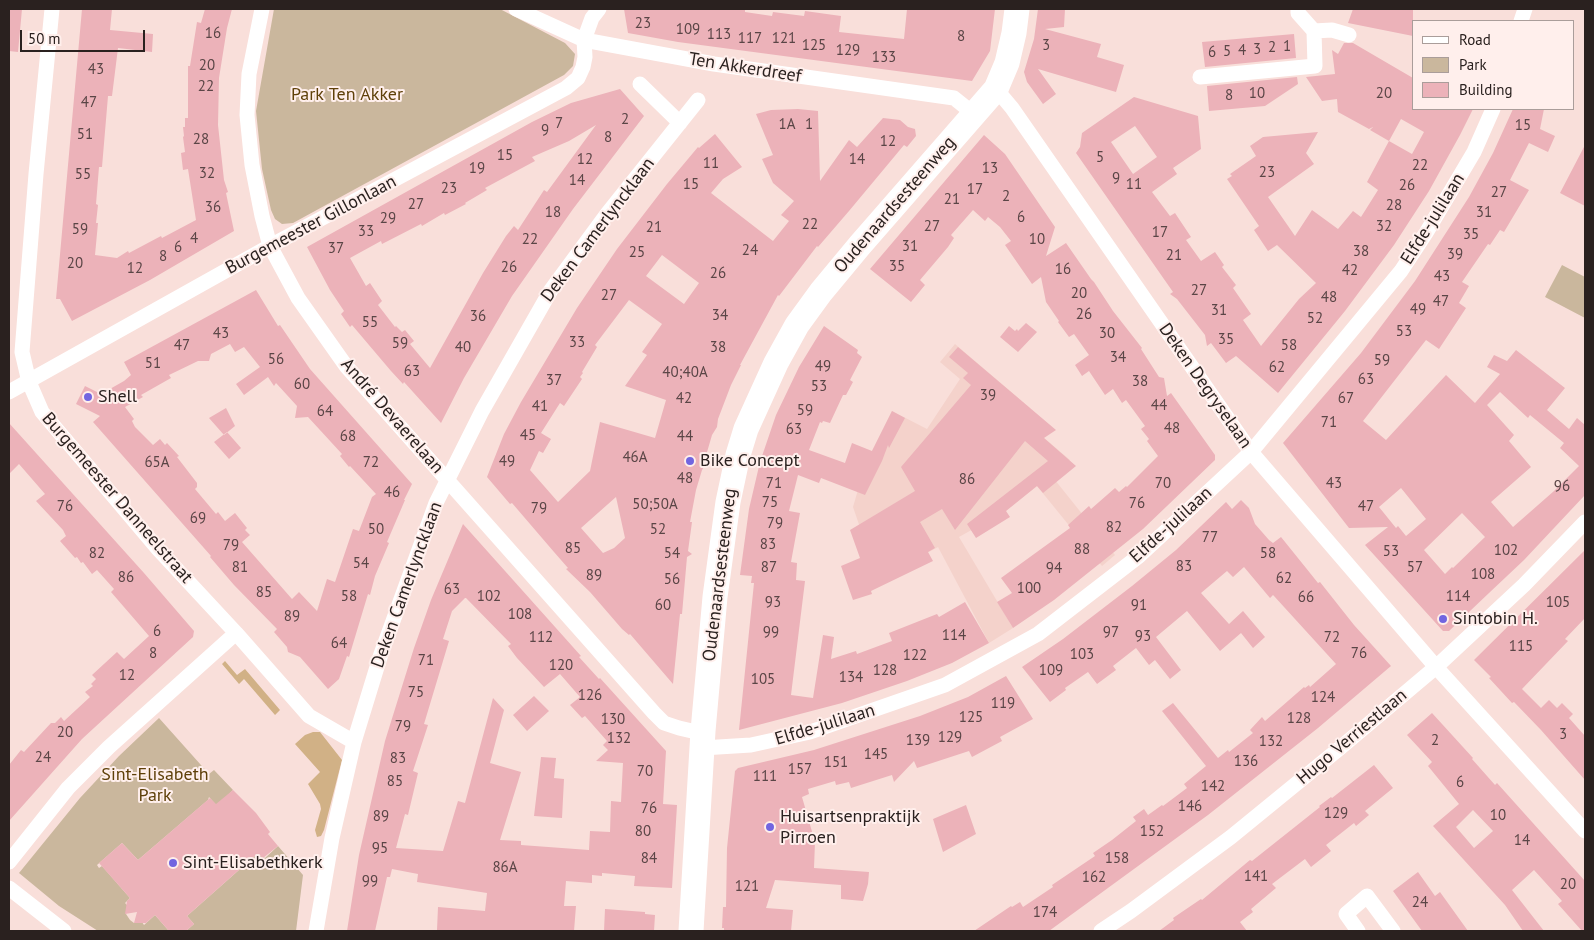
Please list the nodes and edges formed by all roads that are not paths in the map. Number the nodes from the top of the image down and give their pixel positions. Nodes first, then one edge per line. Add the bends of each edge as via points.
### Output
1 (52, 9) edge
2 (262, 9) edge
3 (516, 9) edge
4 (599, 9) edge
5 (1017, 9) edge
6 (1298, 9) edge
7 (1314, 31) junction
8 (1349, 35) dead end
9 (584, 40) junction
10 (1200, 77) dead end
11 (640, 84) dead end
12 (996, 89) junction
13 (698, 100) dead end
14 (1493, 110) edge
15 (974, 114) junction
16 (680, 124) junction
17 (270, 246) junction
18 (29, 382) junction
19 (9, 392) edge
20 (1251, 452) junction
21 (448, 479) junction
22 (1585, 522) edge
23 (236, 633) junction
24 (1436, 667) junction
25 (703, 739) junction
26 (354, 742) junction
27 (1585, 831) edge
28 (9, 862) edge
29 (9, 888) edge
30 (64, 931) edge
31 (316, 931) edge
32 (691, 931) edge
33 (1101, 931) edge
34 (1358, 931) edge
35 (1393, 931) edge

1 - 18 street, Burgemeester Danneelstraat via 22,352
2 - 17 street, André Devaerelaan via 249,74 247,115 252,165
3 - 9 street, Ten Akkerdreef
4 - 9 street
5 - 12 main road, Oudenaardsesteenweg via 1007,63
6 - 7 street via 1298,14
7 - 8 street via 1332,30
7 - 10 street via 1315,66
9 - 15 street, Ten Akkerdreef via 714,64 954,98
9 - 17 street, Burgemeester Gillonlaan via 584,67 578,78 566,88
11 - 16 street
12 - 15 main road, Oudenaardsesteenweg
12 - 20 street, Deken Degryselaan
13 - 16 street, Deken Camerlyncklaan
14 - 20 street, Elfde-julilaan via 1474,152 1401,270
15 - 25 main road, Oudenaardsesteenweg via 821,292 797,325 756,402 738,456 726,511
16 - 21 street, Deken Camerlyncklaan via 622,193 551,290 482,411
17 - 18 street, Burgemeester Gillonlaan
17 - 21 street, André Devaerelaan via 298,298 346,366
18 - 19 street, Burgemeester Gillonlaan
18 - 23 street, Burgemeester Danneelstraat via 42,412 57,431 158,549
20 - 24 street, Deken Degryselaan
20 - 25 street, Elfde-julilaan via 1139,556 1038,634 945,685 810,732 751,745
21 - 25 street, André Devaerelaan via 654,713 664,722 692,731
21 - 26 street, Deken Camerlyncklaan via 380,654
22 - 24 street, Hugo Verriestlaan via 1524,585
23 - 26 street, Burgemeester Danneelstraat via 310,716
23 - 28 street via 68,788
24 - 27 street, Deken Degryselaan
24 - 33 street, Hugo Verriestlaan via 1231,837
25 - 32 main road, Oudenaardsesteenweg
26 - 31 street, Deken Camerlyncklaan via 332,838
29 - 30 street
34 - 35 street via 1346,914 1367,896

